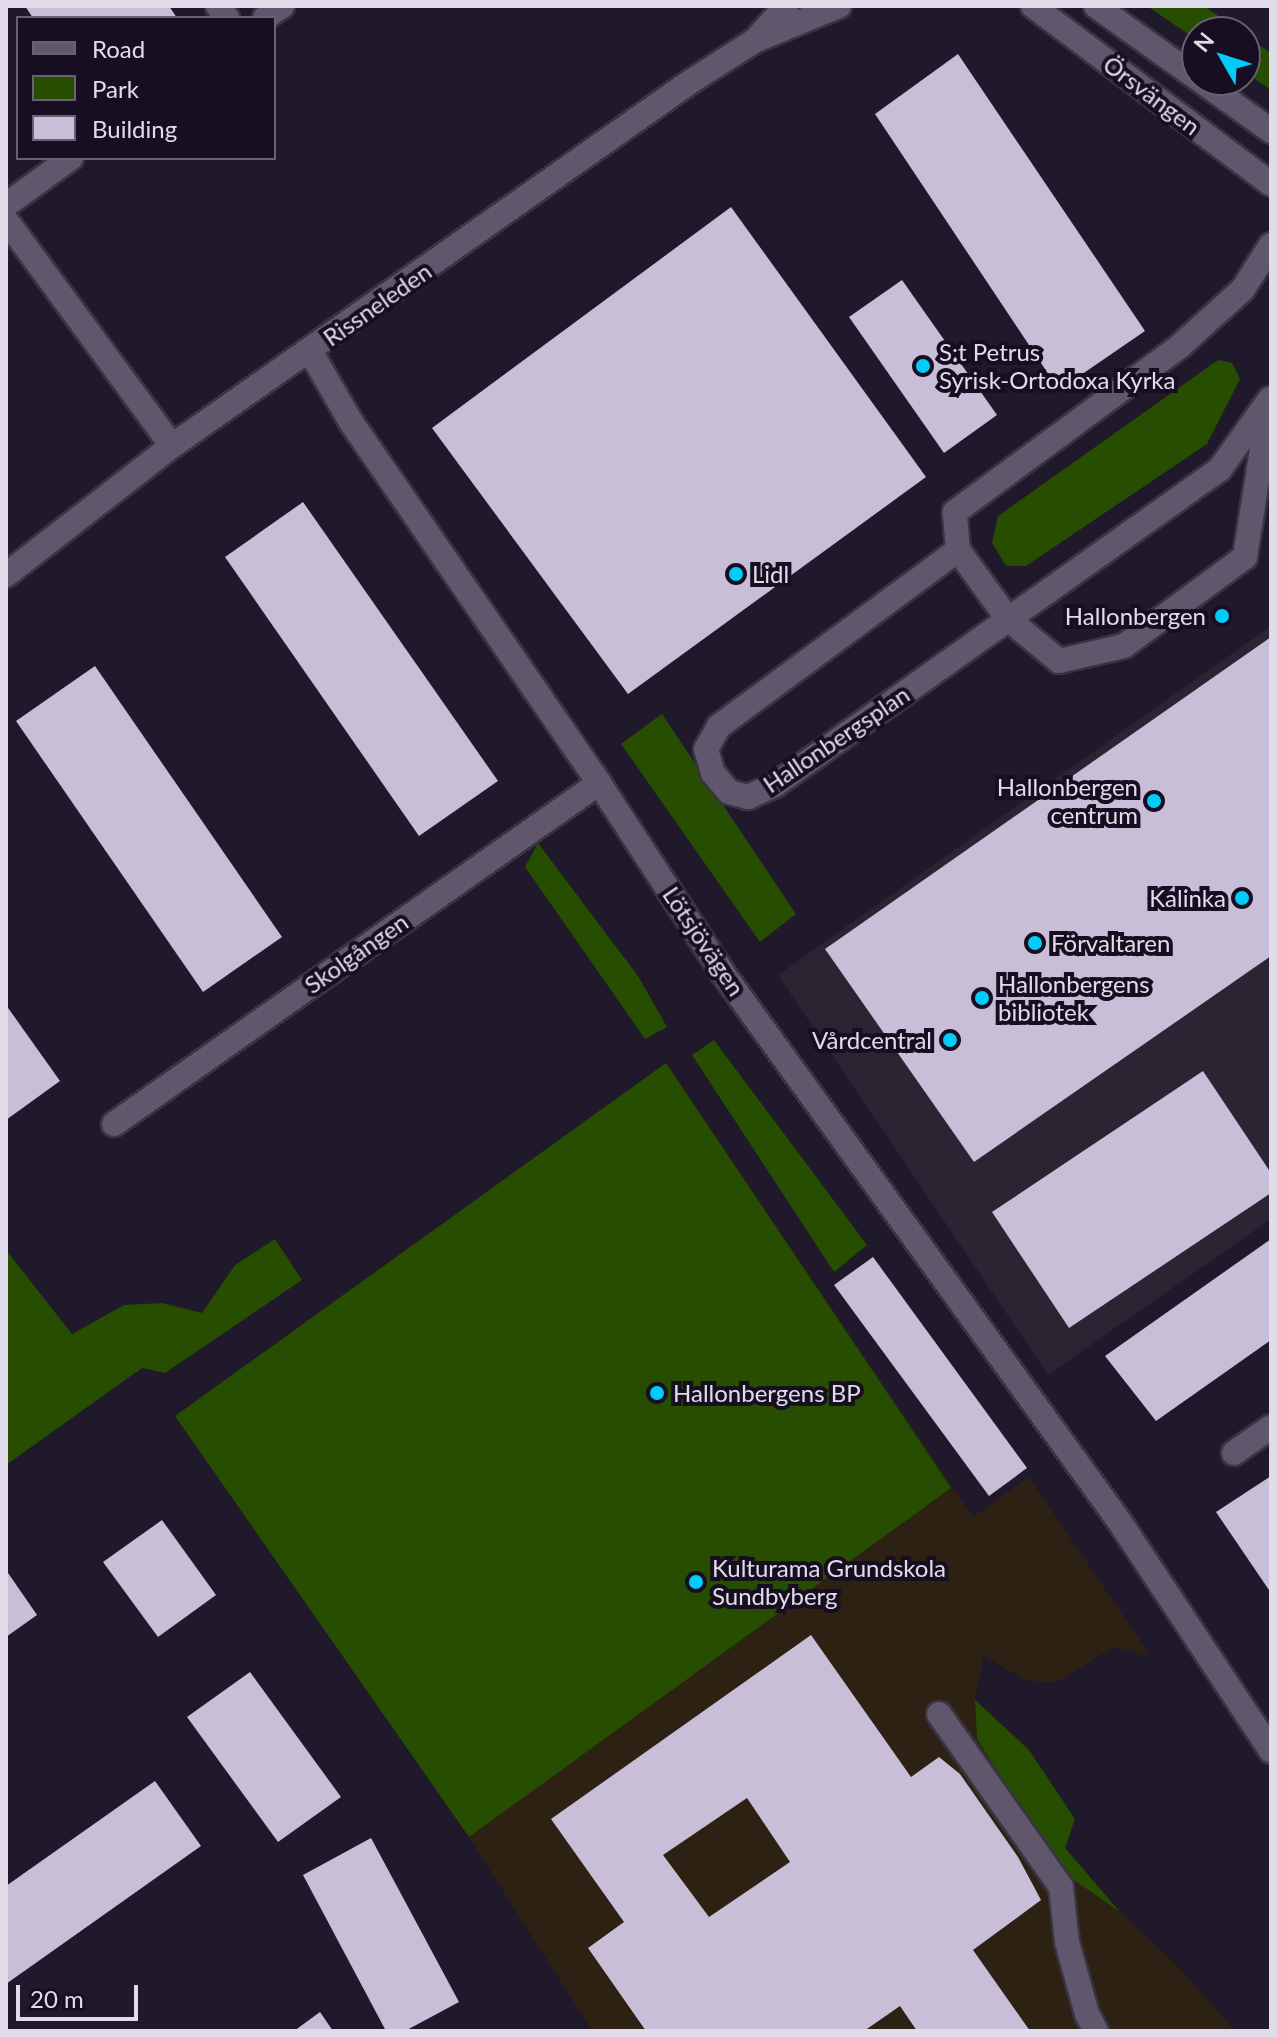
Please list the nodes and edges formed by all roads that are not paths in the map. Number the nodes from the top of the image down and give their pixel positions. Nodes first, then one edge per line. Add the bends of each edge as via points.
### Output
1 (786, 6) edge
2 (839, 6) edge
3 (1033, 6) edge
4 (1096, 6) edge
5 (754, 41) junction
6 (1181, 67) edge
7 (1222, 96) edge
8 (1271, 131) edge
9 (68, 160) edge
10 (1271, 184) edge
11 (6, 205) edge
12 (6, 220) edge
13 (1271, 245) edge
14 (310, 351) junction
15 (1270, 398) edge
16 (172, 446) junction
17 (958, 550) junction
18 (6, 575) edge
19 (1008, 619) junction
20 (599, 783) junction
21 (114, 1124) dead end
22 (1271, 1427) edge
23 (1234, 1453) dead end
24 (939, 1714) dead end
25 (1271, 1751) edge
26 (1096, 2031) edge

1 - 5 street, Rissneleden
2 - 5 street, Rissneleden
3 - 10 street, Örsvängen
4 - 6 street, Örsvängen
5 - 14 street, Rissneleden
7 - 8 street, Örsvängen
9 - 11 street
12 - 16 street
13 - 17 street via 1243,289 1180,346 955,512
14 - 16 street, Rissneleden
14 - 20 street, Lötsjövägen via 351,422
15 - 19 street, Hallonbergsplan via 1220,469
15 - 19 street, Hallonbergsplan via 1245,557 1124,646 1059,661
16 - 18 street, Rissneleden
17 - 19 street, Hallonbergsplan
17 - 19 street, Hallonbergsplan via 719,726 706,749 713,773 729,792 748,797 775,785
20 - 21 street, Skolgången
20 - 25 street, Lötsjövägen via 722,972 1117,1518
22 - 23 street
24 - 26 street via 1061,1887 1067,1942

